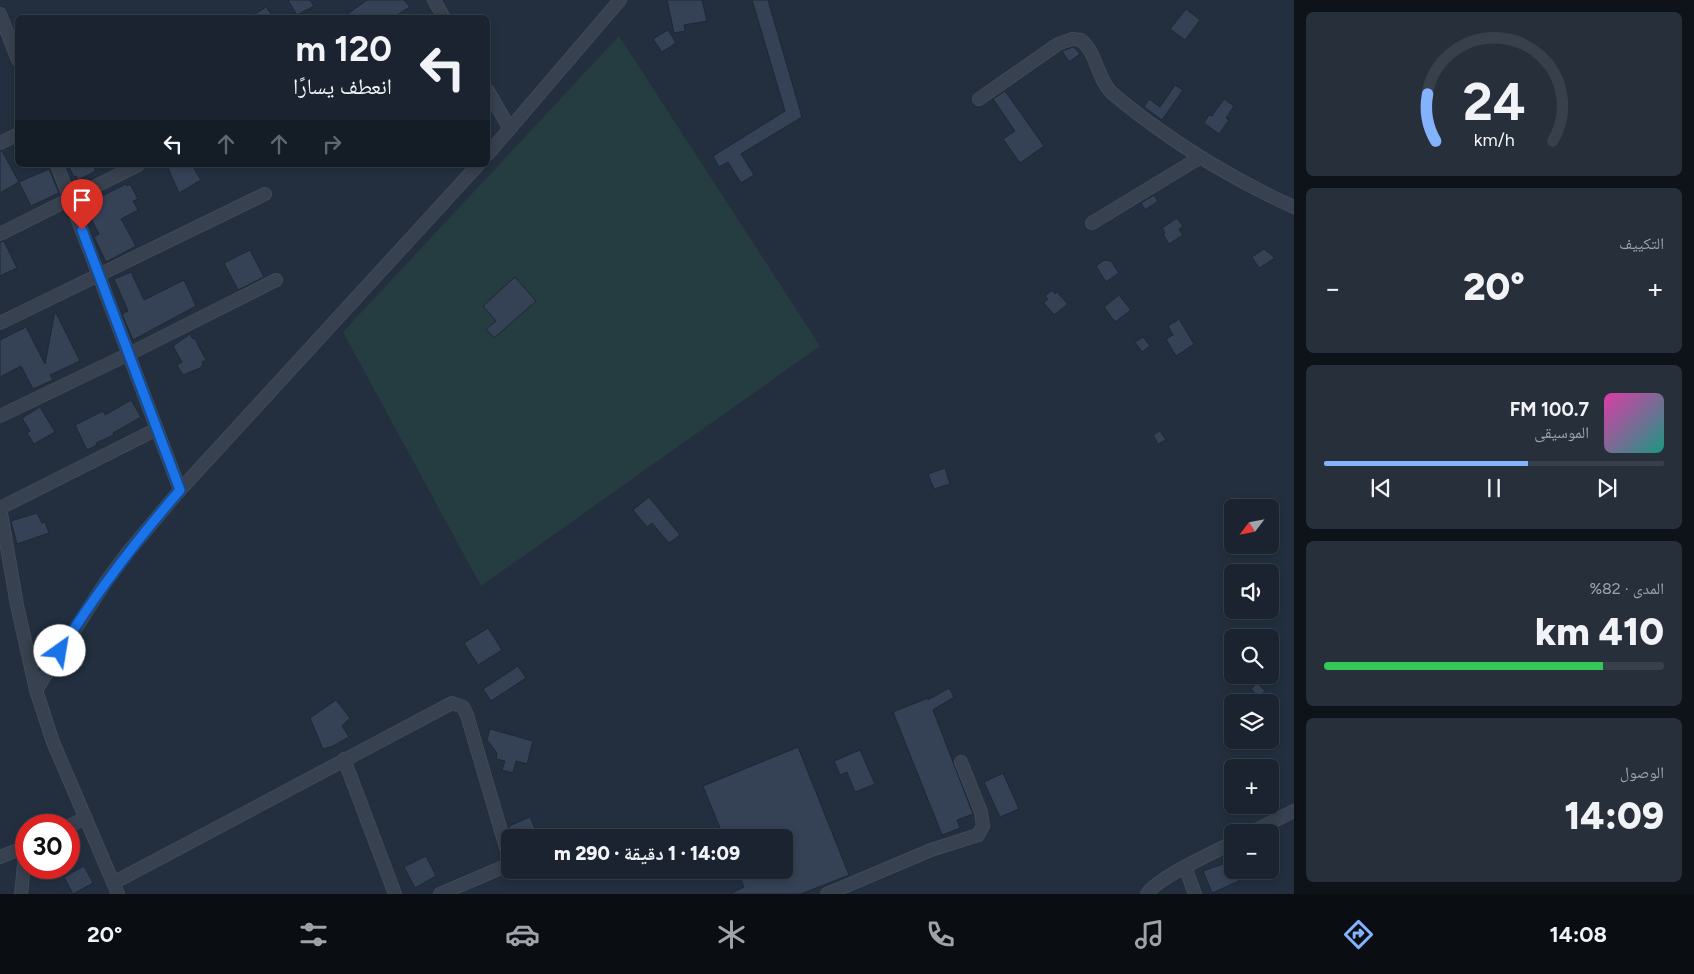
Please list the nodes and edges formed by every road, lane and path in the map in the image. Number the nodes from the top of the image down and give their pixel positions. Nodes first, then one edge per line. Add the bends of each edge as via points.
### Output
1 (434, 0) edge
2 (620, 0) edge
3 (0, 14) edge
4 (442, 15) edge
5 (12, 46) junction
6 (0, 52) edge
7 (15, 53) edge
8 (490, 94) edge
9 (979, 99) dead end
10 (510, 129) junction
11 (15, 136) edge
12 (0, 143) edge
13 (490, 152) edge
14 (1199, 158) junction
15 (58, 167) edge
16 (134, 167) edge
17 (476, 167) edge
18 (265, 194) dead end
19 (71, 200) junction
20 (1294, 207) edge
21 (1092, 223) dead end
22 (0, 234) edge
23 (99, 275) junction
24 (276, 280) dead end
25 (0, 323) edge
26 (129, 354) junction
27 (0, 416) edge
28 (157, 429) junction
29 (180, 490) junction
30 (0, 507) edge
31 (36, 690) junction
32 (344, 759) junction
33 (961, 762) dead end
34 (1294, 811) edge
35 (86, 818) junction
36 (80, 821) edge
37 (1268, 824) edge
38 (1224, 847) edge
39 (15, 850) edge
40 (0, 856) edge
41 (1185, 867) junction
42 (23, 879) edge
43 (116, 888) edge
44 (21, 894) edge
45 (395, 894) edge
46 (440, 894) edge
47 (827, 894) edge
48 (1147, 894) edge
49 (1195, 894) edge

1 - 4 street
2 - 10 street
3 - 5 street
5 - 6 street
5 - 7 street
8 - 10 street
9 - 14 street via 1058,44 1072,39 1081,40 1111,91
10 - 13 street
11 - 12 street
14 - 20 street
14 - 21 street
15 - 19 street
16 - 19 street
17 - 29 street
18 - 23 street
19 - 22 street
19 - 23 street
23 - 25 street
23 - 26 street
24 - 26 street
26 - 27 street
26 - 28 street
28 - 29 street
28 - 30 street
29 - 31 street via 105,583
30 - 31 street
31 - 35 street via 53,742
32 - 43 street
32 - 45 street
32 - 46 street via 452,703 463,707 509,862
33 - 47 street via 981,812 983,826 978,835 931,850
34 - 37 street
35 - 36 street
35 - 43 street
38 - 41 street
39 - 40 street
41 - 48 street via 1150,888
41 - 49 street
42 - 44 street

